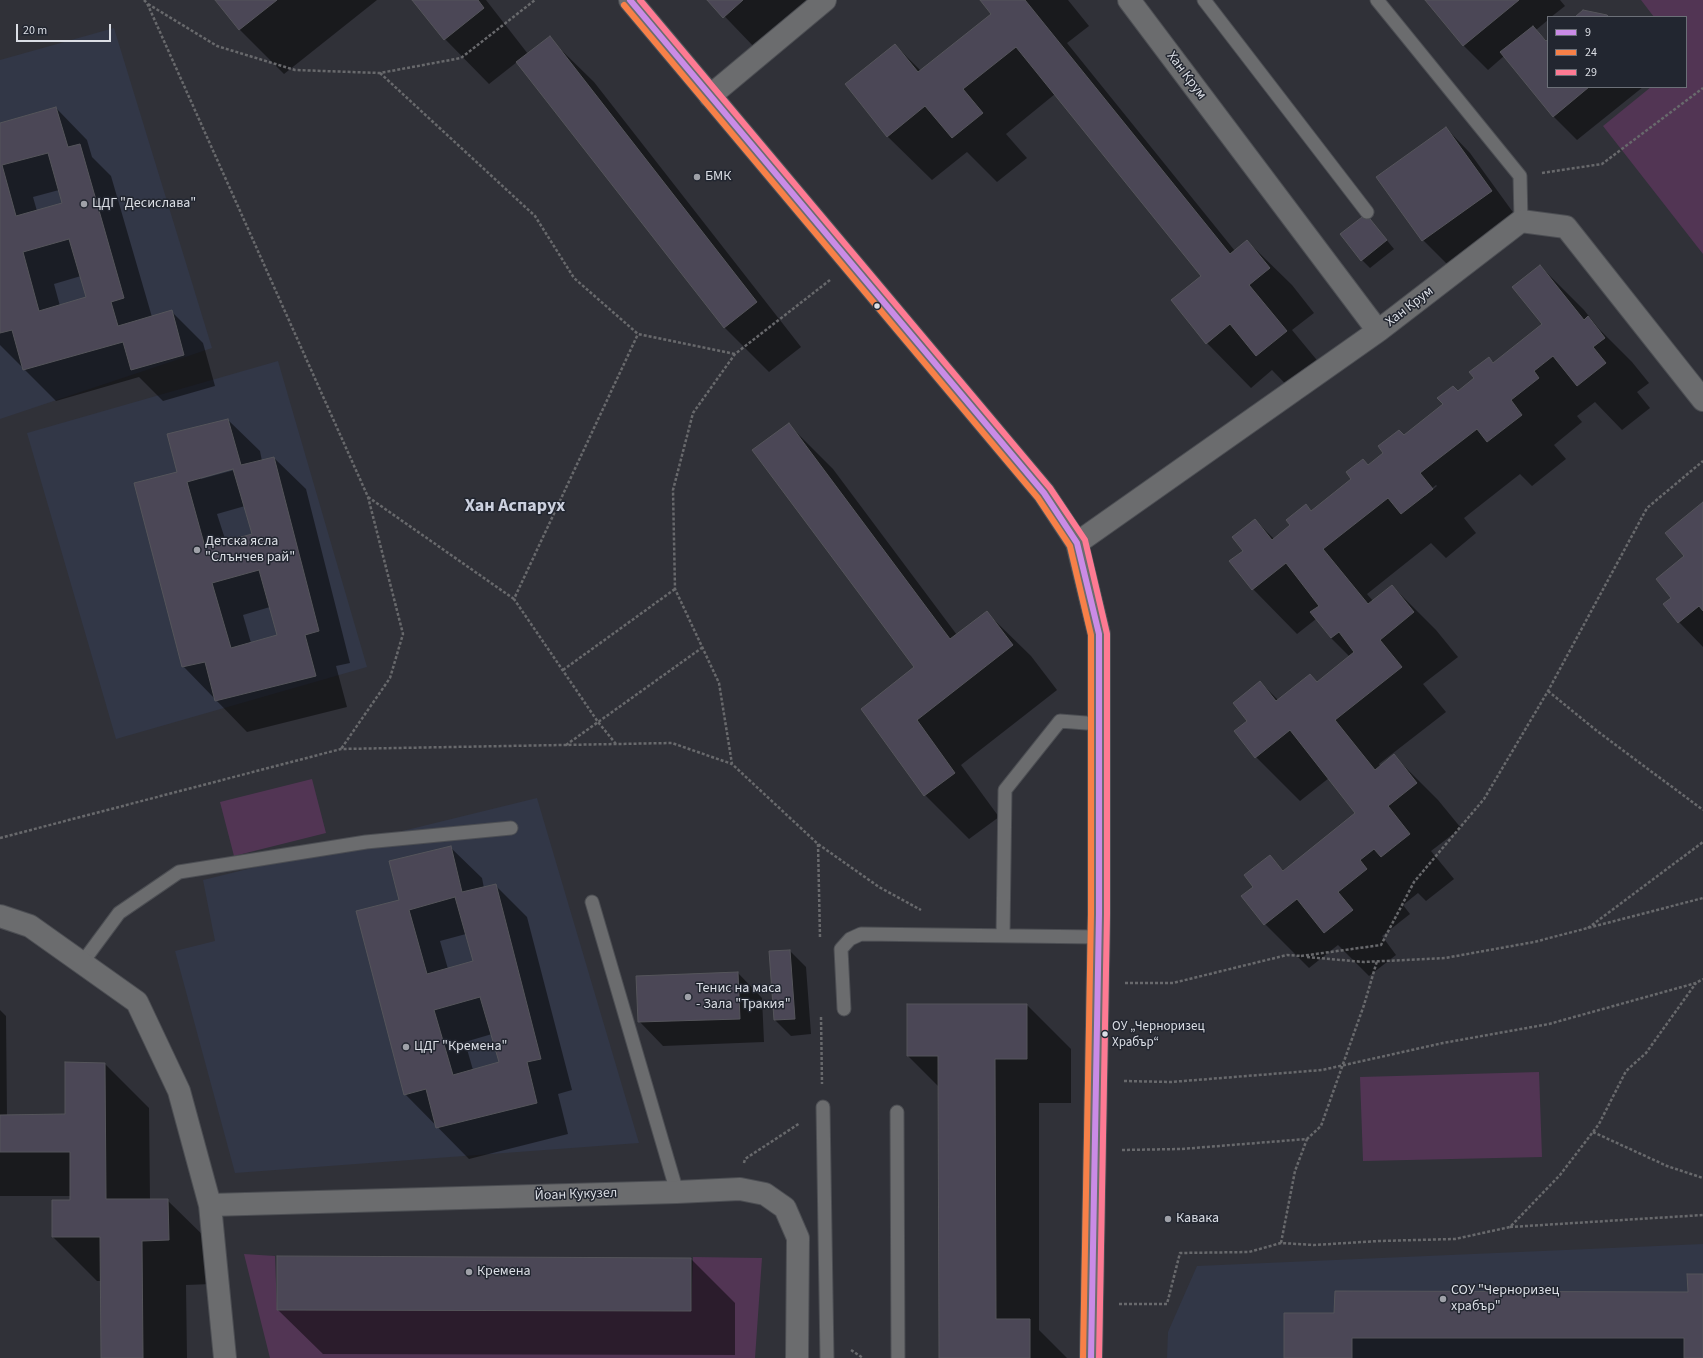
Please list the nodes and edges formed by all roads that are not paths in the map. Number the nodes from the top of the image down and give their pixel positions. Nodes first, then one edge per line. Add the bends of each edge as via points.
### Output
1 (630, 0) edge
2 (825, 0) edge
3 (1129, 0) edge
4 (1204, 0) edge
5 (1377, 0) edge
6 (710, 96) junction
7 (1367, 212) dead end
8 (1521, 221) junction
9 (1378, 332) junction
10 (1703, 400) edge
11 (1077, 542) junction
12 (1099, 724) junction
13 (511, 828) dead end
14 (592, 902) dead end
15 (0, 916) edge
16 (1003, 935) junction
17 (1098, 936) junction
18 (82, 963) junction
19 (844, 1009) dead end
20 (822, 1107) road end
21 (897, 1112) dead end
22 (677, 1192) junction
23 (210, 1205) junction
24 (225, 1358) edge
25 (797, 1358) edge
26 (827, 1358) edge
27 (898, 1358) edge
28 (1092, 1358) edge

1 - 6 street
2 - 6 street
3 - 9 street, Хан Крум
4 - 7 lane
5 - 8 lane via 1520,176
6 - 11 street via 1044,493
8 - 9 street, Хан Крум
8 - 10 street via 1566,227
9 - 11 street
11 - 12 street via 1099,634
12 - 16 lane via 1060,721 1005,790
12 - 17 street
13 - 18 lane via 366,842 179,872 119,913
14 - 22 lane
15 - 18 street via 30,926
16 - 17 lane
16 - 19 lane via 861,934 850,939 841,949
17 - 28 street
18 - 23 street via 137,1002 180,1091
20 - 26 lane
21 - 27 lane
22 - 23 street, Йоан Кукузел
22 - 25 street, Йоан Кукузел via 740,1189 765,1194 785,1208 798,1238
23 - 24 street

